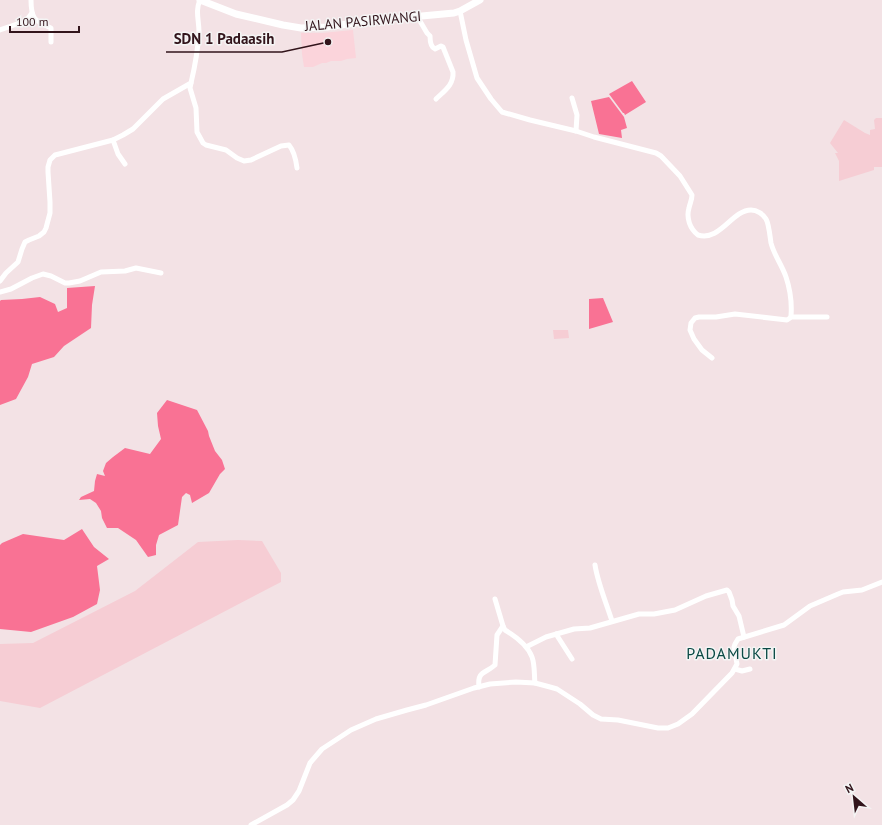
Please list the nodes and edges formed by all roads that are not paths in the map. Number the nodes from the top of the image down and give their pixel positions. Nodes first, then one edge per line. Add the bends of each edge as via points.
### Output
1 (32, 0) edge
2 (200, 0) edge
3 (480, 0) edge
4 (460, 11) junction
5 (32, 12) junction
6 (418, 16) junction
7 (0, 30) edge
8 (51, 42) dead end
9 (191, 82) junction
10 (572, 98) dead end
11 (436, 99) dead end
12 (576, 131) junction
13 (113, 140) junction
14 (125, 164) dead end
15 (297, 168) dead end
16 (161, 273) dead end
17 (0, 281) edge
18 (0, 292) edge
19 (791, 317) junction
20 (827, 317) dead end
21 (712, 358) dead end
22 (595, 565) dead end
23 (882, 582) edge
24 (495, 599) dead end
25 (612, 621) junction
26 (503, 626) junction
27 (556, 634) junction
28 (744, 637) junction
29 (526, 647) junction
30 (572, 659) dead end
31 (735, 669) junction
32 (750, 669) dead end
33 (535, 683) junction
34 (479, 687) junction
35 (251, 825) edge

1 - 5 street
2 - 6 street, JALAN PASIRWANGI via 236,14 300,28
2 - 9 street via 197,11 199,25 196,64
3 - 4 street, JALAN PASIRWANGI
4 - 6 street, JALAN PASIRWANGI
4 - 12 street via 477,78 498,108 508,114
5 - 7 street via 22,24
5 - 8 street via 41,24 51,28
6 - 11 street via 430,36 432,48 443,47 453,72 451,85
9 - 13 street via 163,98 133,129
9 - 15 street via 197,132 206,146 226,150 244,161 289,145
10 - 12 street via 577,115
12 - 19 street via 660,156 680,176 692,195 688,219 698,235 707,236 717,232 746,211 761,214 767,220 772,244 787,280
13 - 14 street
13 - 17 street via 55,155 50,160 50,213 46,228 39,236 26,242 18,262
16 - 18 street via 136,268 101,272 80,282 69,283 43,274
19 - 20 street
19 - 21 street via 786,320 735,314 694,318 690,330 702,350
22 - 25 street
23 - 28 street via 862,590 843,592 810,606 784,625
24 - 26 street
25 - 27 street
25 - 28 street via 639,614 675,610 727,590 739,616
26 - 29 street
26 - 34 street via 497,635 496,665 482,673 478,679
27 - 29 street
27 - 30 street
28 - 31 street via 738,639 735,644
29 - 33 street via 532,657
31 - 32 street
31 - 33 street via 692,714 668,728 600,719 556,689
33 - 34 street via 516,682
34 - 35 street via 376,719 346,733 322,749 310,763 300,791 293,800

